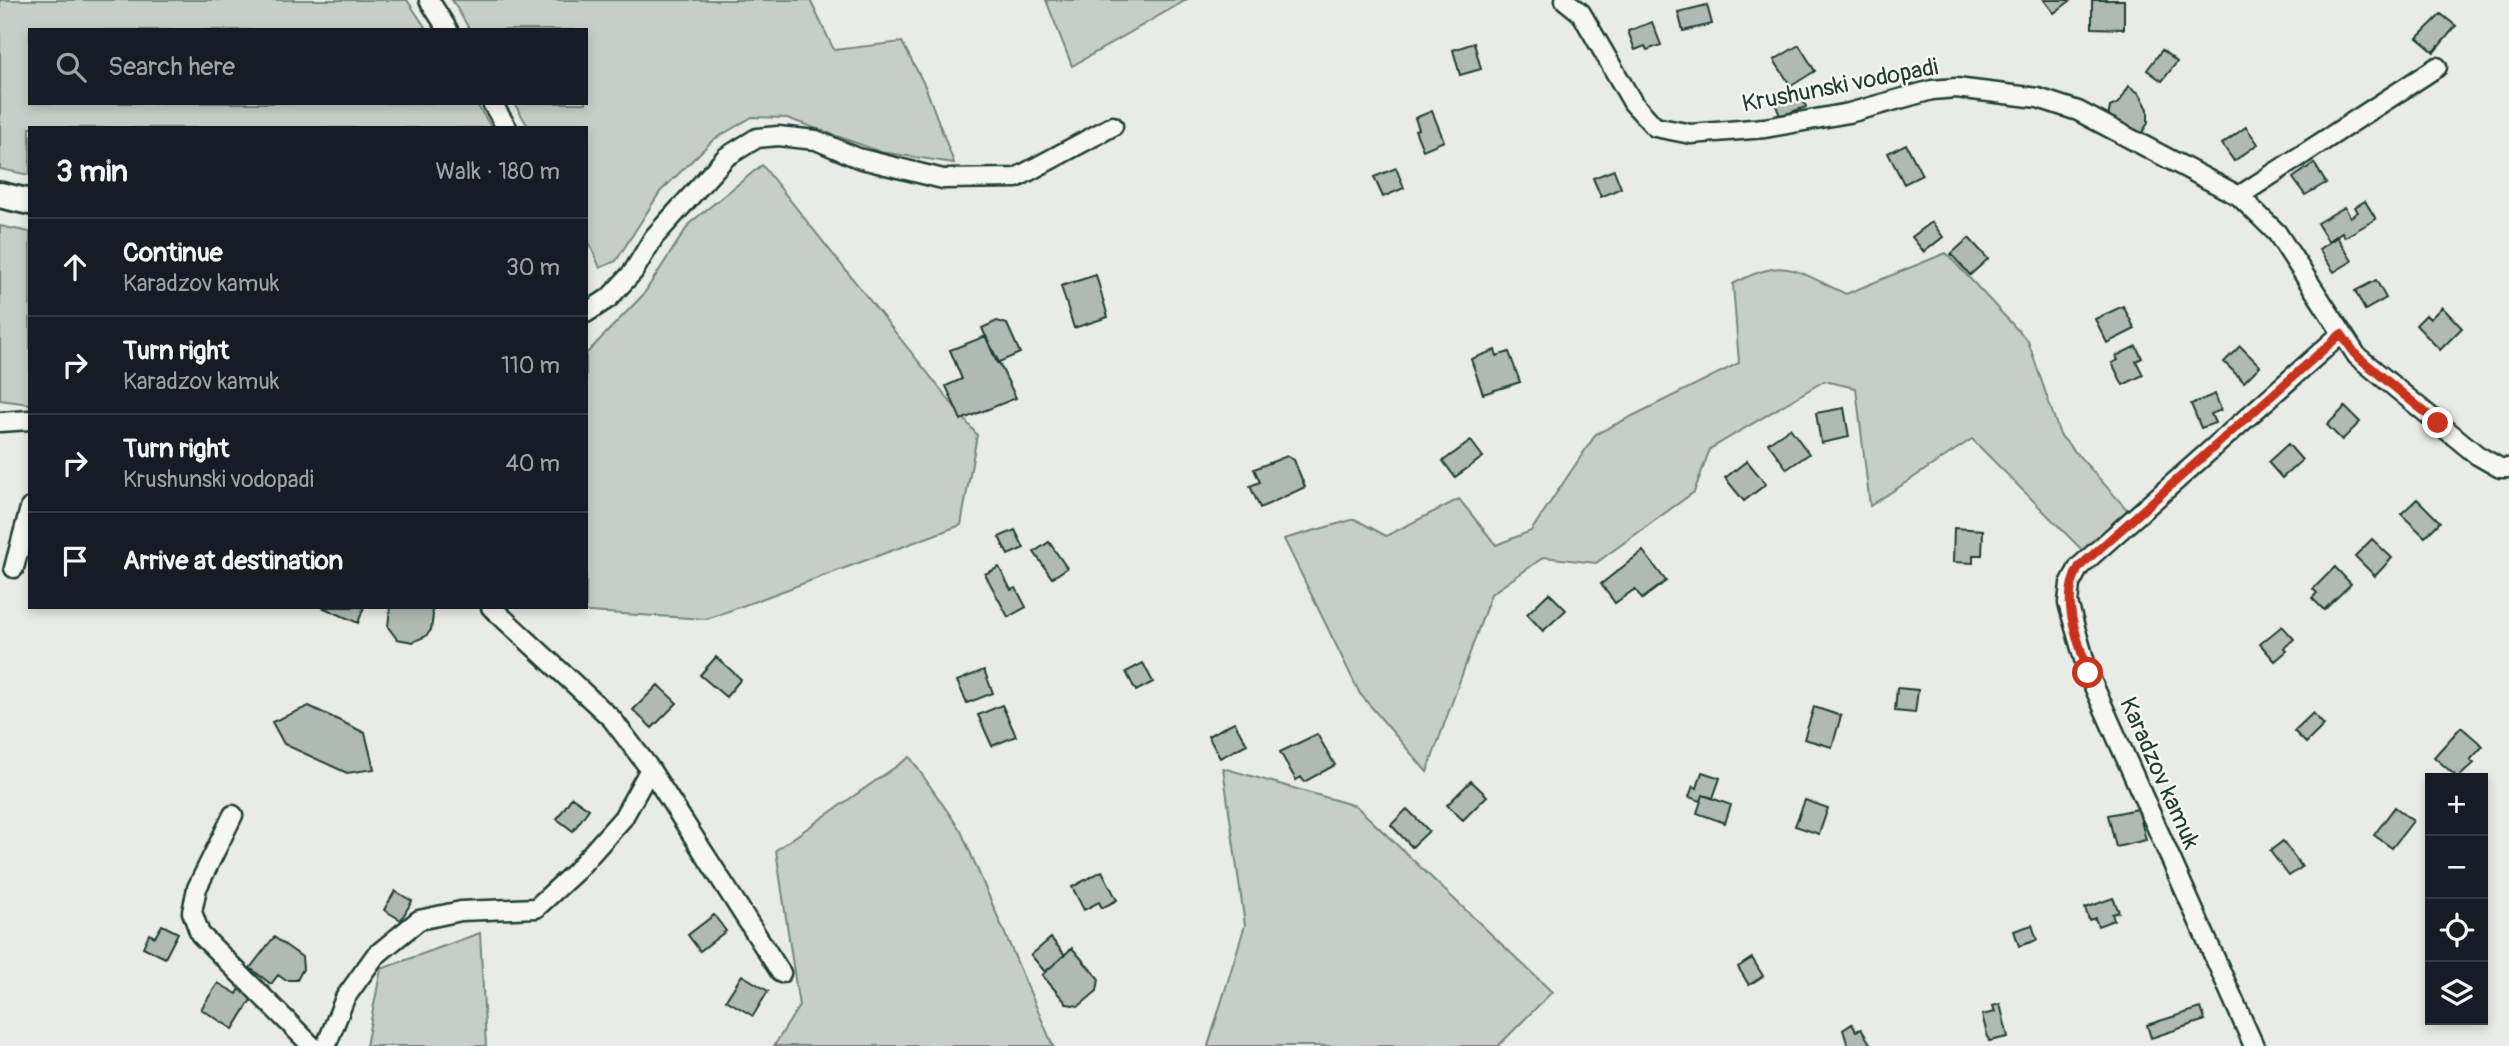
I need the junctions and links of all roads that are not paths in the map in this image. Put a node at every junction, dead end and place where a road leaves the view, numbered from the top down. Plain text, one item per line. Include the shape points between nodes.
1 (429, 0) edge
2 (1565, 0) edge
3 (447, 28) edge
4 (2437, 67) dead end
5 (493, 105) edge
6 (506, 126) edge
7 (1113, 126) dead end
8 (0, 195) edge
9 (2239, 196) junction
10 (28, 202) edge
11 (588, 312) edge
12 (2341, 334) junction
13 (28, 420) edge
14 (0, 422) edge
15 (2509, 468) edge
16 (28, 516) edge
17 (15, 568) dead end
18 (493, 609) edge
19 (650, 769) junction
20 (233, 815) dead end
21 (781, 973) dead end
22 (312, 1046) edge
23 (326, 1046) edge
24 (2254, 1046) edge

1 - 3 street
2 - 9 street, Krushunski vodopadi via 1581,13 1633,103 1655,127 1691,134 1765,128 1956,88 2038,98 2078,111
4 - 9 street
5 - 6 street
7 - 11 street via 1016,178 943,179 858,158 816,139 757,138 726,157 654,237 633,272 609,298
8 - 10 street
9 - 12 street, Krushunski vodopadi via 2277,233
12 - 15 street, Krushunski vodopadi via 2357,356 2477,455
12 - 24 street, Karadzov kamuk via 2079,567 2070,583 2068,603 2088,673
13 - 14 street
16 - 17 street
18 - 19 street via 612,719
19 - 21 street
19 - 23 street via 623,818 536,908 461,911 419,920 375,956 345,999
20 - 22 street via 197,888 192,912 200,934

